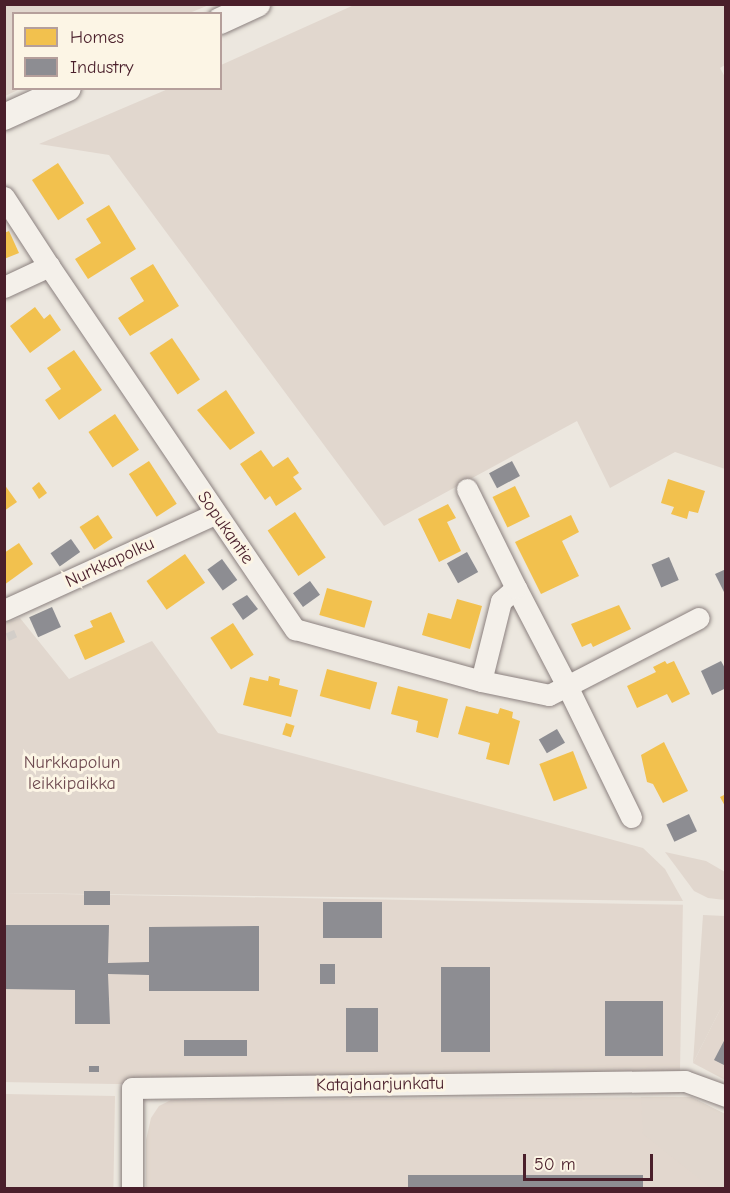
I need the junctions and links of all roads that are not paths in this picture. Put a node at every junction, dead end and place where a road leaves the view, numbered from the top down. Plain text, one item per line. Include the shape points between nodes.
1 (256, 4) edge
2 (222, 20) edge
3 (64, 90) edge
4 (4, 117) edge
5 (4, 197) edge
6 (49, 266) junction
7 (4, 287) edge
8 (467, 489) dead end
9 (215, 514) junction
10 (516, 588) junction
11 (4, 610) edge
12 (699, 618) dead end
13 (481, 681) junction
14 (567, 686) junction
15 (631, 817) dead end
16 (726, 1096) edge
17 (132, 1188) edge

1 - 2 street
3 - 4 street
5 - 6 street, Sopukantie
6 - 7 street
6 - 9 street, Sopukantie
8 - 10 street
9 - 11 street, Nurkkapolku
9 - 13 street, Sopukantie via 295,629
10 - 13 street via 501,601
10 - 14 street
12 - 14 street, Sopukantie
13 - 14 street, Sopukantie via 540,694
14 - 15 street
16 - 17 street, Katajaharjunkatu via 685,1081 132,1088

